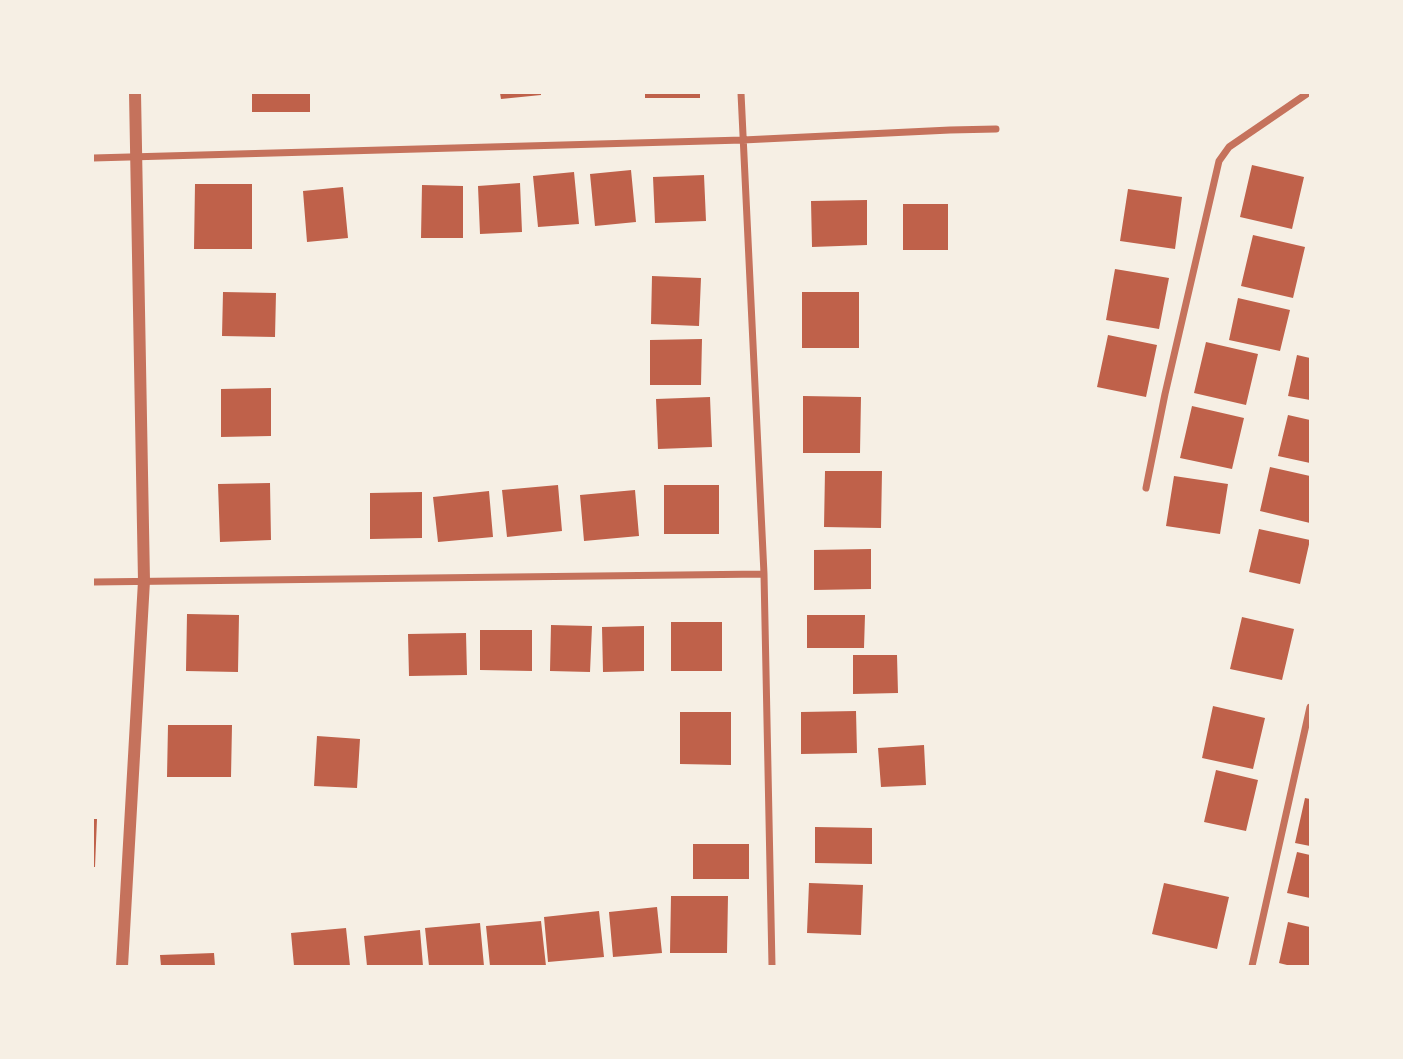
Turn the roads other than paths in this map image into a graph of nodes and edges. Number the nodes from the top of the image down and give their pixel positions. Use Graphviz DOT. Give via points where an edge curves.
graph roads {
  1 [pos="135,93"];
  2 [pos="741,93"];
  3 [pos="1308,93"];
  4 [pos="996,129"];
  5 [pos="743,140"];
  6 [pos="137,157"];
  7 [pos="93,158"];
  8 [pos="1146,488"];
  9 [pos="764,575"];
  10 [pos="144,581"];
  11 [pos="93,582"];
  12 [pos="1310,707"];
  13 [pos="122,966"];
  14 [pos="772,966"];
  15 [pos="1252,966"];
  1 -- 6 [label="street"];
  2 -- 5 [label="street"];
  3 -- 8 [label="street" via="1229,148 1219,161"];
  4 -- 5 [label="street"];
  5 -- 6 [label="street"];
  5 -- 9 [label="street"];
  6 -- 7 [label="street"];
  6 -- 10 [label="street"];
  9 -- 10 [label="street"];
  9 -- 14 [label="street"];
  10 -- 11 [label="street"];
  10 -- 13 [label="street"];
  12 -- 15 [label="street"];
}
